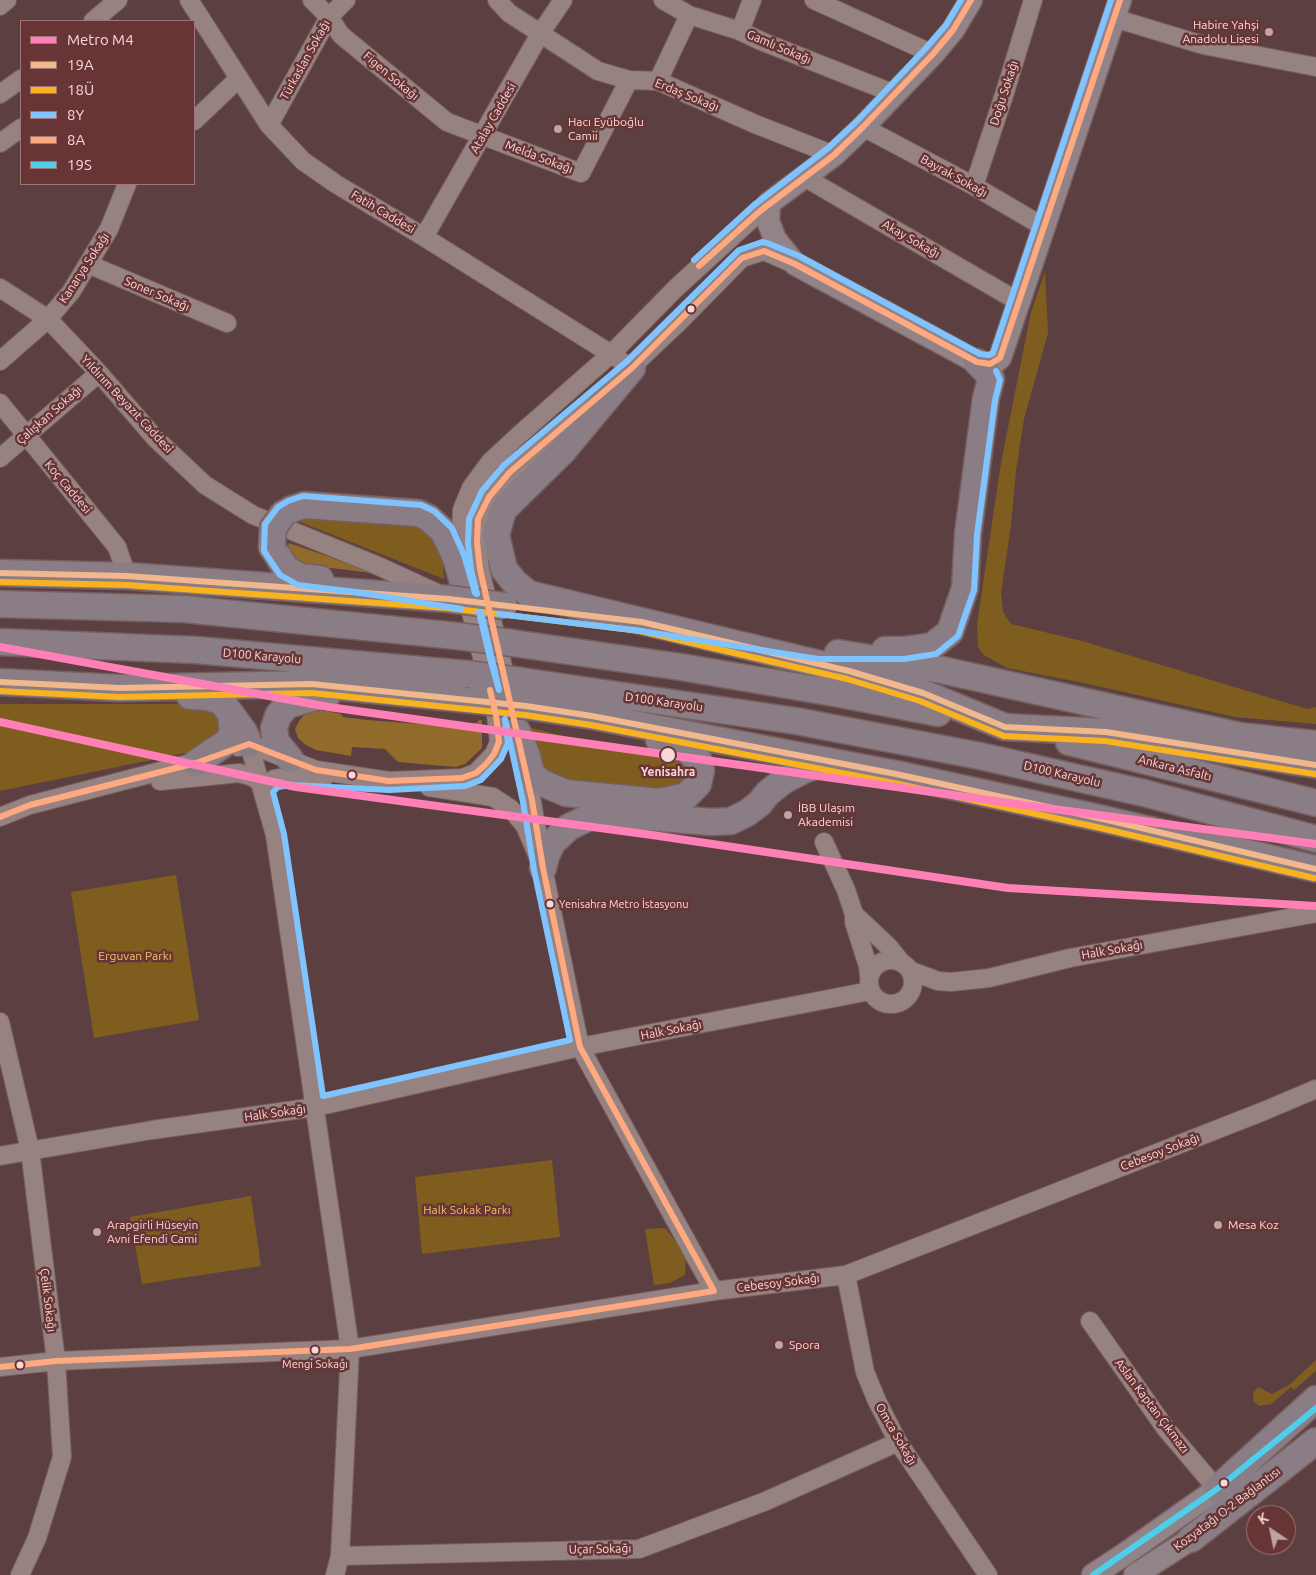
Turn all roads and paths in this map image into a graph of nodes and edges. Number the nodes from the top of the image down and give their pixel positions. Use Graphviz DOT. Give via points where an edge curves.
graph roads {
  1 [pos="7,0"];
  2 [pos="118,0"];
  3 [pos="312,0"];
  4 [pos="346,0"];
  5 [pos="497,0"];
  6 [pos="563,0"];
  7 [pos="664,0"];
  8 [pos="752,0"];
  9 [pos="814,0"];
  10 [pos="971,0"];
  11 [pos="1032,0"];
  12 [pos="196,3"];
  13 [pos="0,6"];
  14 [pos="1117,9"];
  15 [pos="689,15"];
  16 [pos="329,16"];
  17 [pos="94,20"];
  18 [pos="740,31"];
  19 [pos="540,34"];
  20 [pos="934,54"];
  21 [pos="1316,67"];
  22 [pos="238,79"];
  23 [pos="20,80"];
  24 [pos="629,80"];
  25 [pos="658,81"];
  26 [pos="0,94"];
  27 [pos="895,94"];
  28 [pos="195,120"];
  29 [pos="269,125"];
  30 [pos="863,127"];
  31 [pos="20,129"];
  32 [pos="483,136"];
  33 [pos="0,143"];
  34 [pos="834,155"];
  35 [pos="804,177"];
  36 [pos="126,185"];
  37 [pos="974,186"];
  38 [pos="769,204"];
  39 [pos="1044,226"];
  40 [pos="424,237"];
  41 [pos="88,264"];
  42 [pos="795,264"];
  43 [pos="0,288"];
  44 [pos="1018,302"];
  45 [pos="48,319"];
  46 [pos="227,323"];
  47 [pos="0,361"];
  48 [pos="621,361"];
  49 [pos="977,362"];
  50 [pos="99,373"];
  51 [pos="0,403"];
  52 [pos="26,436"];
  53 [pos="0,458"];
  54 [pos="0,573"];
  55 [pos="127,576"];
  56 [pos="0,586"];
  57 [pos="0,604"];
  58 [pos="456,611"];
  59 [pos="642,622"];
  60 [pos="508,625"];
  61 [pos="0,642"];
  62 [pos="819,650"];
  63 [pos="0,682"];
  64 [pos="120,688"];
  65 [pos="524,693"];
  66 [pos="923,693"];
  67 [pos="473,700"];
  68 [pos="730,711"];
  69 [pos="232,714"];
  70 [pos="592,716"];
  71 [pos="1005,727"];
  72 [pos="518,731"];
  73 [pos="1168,743"];
  74 [pos="249,744"];
  75 [pos="1316,744"];
  76 [pos="290,760"];
  77 [pos="828,761"];
  78 [pos="196,763"];
  79 [pos="1316,764"];
  80 [pos="1316,776"];
  81 [pos="389,781"];
  82 [pos="261,785"];
  83 [pos="95,788"];
  84 [pos="1316,803"];
  85 [pos="1058,809"];
  86 [pos="0,817"];
  87 [pos="1316,838"];
  88 [pos="824,842"];
  89 [pos="543,868"];
  90 [pos="1316,869"];
  91 [pos="1316,913"];
  92 [pos="854,914"];
  93 [pos="906,966"];
  94 [pos="870,983"];
  95 [pos="0,1022"];
  96 [pos="580,1047"];
  97 [pos="1316,1088"];
  98 [pos="316,1107"];
  99 [pos="30,1150"];
  100 [pos="0,1156"];
  101 [pos="846,1275"];
  102 [pos="714,1291"];
  103 [pos="1090,1321"];
  104 [pos="350,1349"];
  105 [pos="56,1361"];
  106 [pos="0,1367"];
  107 [pos="1316,1399"];
  108 [pos="1316,1408"];
  109 [pos="1316,1440"];
  110 [pos="898,1442"];
  111 [pos="1316,1460"];
  112 [pos="1217,1489"];
  113 [pos="1191,1539"];
  114 [pos="340,1556"];
  115 [pos="20,1575"];
  116 [pos="334,1575"];
  117 [pos="988,1575"];
  118 [pos="1092,1575"];
  119 [pos="1136,1575"];
  1 -- 13 [label="street"];
  2 -- 17 [label="street"];
  3 -- 16 [label="street, Figen Sokağı"];
  4 -- 16 [label="street, Türkaslan Sokağı"];
  5 -- 19 [label="street, Erdaş Sokağı"];
  6 -- 19 [label="street, Atalay Caddesi"];
  7 -- 15 [label="street, Gamlı Sokağı"];
  8 -- 18 [label="street"];
  9 -- 20 [label="street"];
  10 -- 20 [label="main road"];
  11 -- 37 [label="street, Doğu Sokağı"];
  12 -- 22 [label="street, Fatih Caddesi"];
  14 -- 21 [label="street" via="1203,45"];
  14 -- 39 [label="main road"];
  15 -- 18 [label="street, Gamlı Sokağı"];
  15 -- 25 [label="street"];
  16 -- 29 [label="street, Türkaslan Sokağı"];
  16 -- 32 [label="street, Figen Sokağı" via="341,35 447,122"];
  18 -- 27 [label="street, Gamlı Sokağı"];
  19 -- 24 [label="street, Erdaş Sokağı" via="598,71"];
  19 -- 32 [label="street, Atalay Caddesi"];
  20 -- 27 [label="main road"];
  22 -- 28 [label="street"];
  22 -- 29 [label="street, Fatih Caddesi"];
  23 -- 26 [label="street"];
  24 -- 25 [label="street, Erdaş Sokağı"];
  24 -- 32 [label="street, Melda Sokağı" via="582,174"];
  25 -- 34 [label="street, Erdaş Sokağı"];
  27 -- 30 [label="main road"];
  29 -- 40 [label="street, Fatih Caddesi" via="303,161"];
  30 -- 34 [label="main road"];
  30 -- 37 [label="street, Bayrak Sokağı"];
  31 -- 33 [label="street"];
  32 -- 40 [label="street, Atalay Caddesi"];
  34 -- 35 [label="main road"];
  35 -- 38 [label="main road"];
  35 -- 44 [label="street, Akay Sokağı"];
  36 -- 41 [label="street, Kanarya Sokağı" via="109,229"];
  37 -- 39 [label="street, Bayrak Sokağı"];
  38 -- 42 [label="main road" via="768,221 775,238"];
  38 -- 48 [label="street" via="676,288"];
  39 -- 44 [label="main road"];
  40 -- 48 [label="street, Fatih Caddesi"];
  41 -- 45 [label="street, Kanarya Sokağı" via="71,292"];
  41 -- 46 [label="street, Soner Sokağı"];
  42 -- 48 [label="street" via="764,251 742,258"];
  42 -- 49 [label="main road"];
  43 -- 45 [label="street, Yıldırım Beyazıt Caddesi"];
  44 -- 49 [label="main road" via="1000,358 990,364"];
  45 -- 47 [label="street, Kanarya Sokağı"];
  45 -- 50 [label="street, Yıldırım Beyazıt Caddesi"];
  48 -- 58 [label="street" via="519,434 490,462 471,488 462,510"];
  48 -- 59 [label="highway" via="563,451 502,510 496,536 504,569 529,594"];
  48 -- 72 [label="street" via="510,472 489,497 478,519 480,569"];
  49 -- 62 [label="highway" via="991,379 991,385 986,398 973,498 965,588 950,632 932,646 904,650"];
  50 -- 52 [label="street, Çalışkan Sokağı"];
  50 -- 58 [label="street, Yıldırım Beyazıt Caddesi" via="155,438 205,485 253,515 376,565"];
  51 -- 52 [label="street, Koç Caddesi"];
  52 -- 53 [label="street, Çalışkan Sokağı"];
  52 -- 55 [label="street, Koç Caddesi" via="117,547"];
  54 -- 55 [label="highway"];
  55 -- 58 [label="highway"];
  56 -- 58 [label="highway" via="352,610"];
  57 -- 58 [label="highway"];
  58 -- 58 [label="highway, bridge" via="356,583 301,578 286,569 272,547 273,528 283,514 304,506 418,513 444,532 456,558"];
  58 -- 60 [label="highway, bridge"];
  58 -- 60 [label="highway, bridge"];
  58 -- 81 [label="street" via="496,715 497,748 476,773 462,778"];
  59 -- 60 [label="highway"];
  59 -- 62 [label="highway"];
  59 -- 66 [label="highway" via="849,671"];
  60 -- 66 [label="highway" via="652,646"];
  60 -- 71 [label="highway" via="681,667 831,692"];
  61 -- 65 [label="highway, D100 Karayolu, bridge" via="196,650 467,674"];
  62 -- 75 [label="highway" via="942,670 1240,736"];
  63 -- 64 [label="highway"];
  64 -- 67 [label="highway" via="312,684"];
  64 -- 69 [label="highway" via="207,697 222,702"];
  65 -- 67 [label="highway, bridge"];
  65 -- 68 [label="highway, D100 Karayolu"];
  65 -- 70 [label="highway"];
  66 -- 71 [label="highway"];
  67 -- 76 [label="highway" via="332,693 287,705 274,728 276,742"];
  68 -- 85 [label="highway"];
  68 -- 87 [label="highway, D100 Karayolu" via="980,756 1144,793"];
  69 -- 74 [label="highway"];
  69 -- 78 [label="highway" via="233,734 228,742"];
  70 -- 72 [label="highway" via="686,749 699,761 698,784 686,796 660,802 566,793 540,782 531,773"];
  70 -- 77 [label="highway"];
  71 -- 73 [label="highway" via="1106,732"];
  71 -- 84 [label="highway, Ankara Asfaltı"];
  72 -- 89 [label="street"];
  73 -- 79 [label="highway"];
  73 -- 80 [label="highway" via="1219,760"];
  74 -- 76 [label="street"];
  74 -- 78 [label="street"];
  74 -- 82 [label="street"];
  76 -- 81 [label="street" via="316,770"];
  77 -- 85 [label="highway"];
  77 -- 89 [label="highway" via="784,781 747,813 731,821 598,813 569,828 552,843"];
  78 -- 83 [label="street"];
  81 -- 82 [label="street" via="290,776"];
  81 -- 89 [label="street" via="493,797 511,809 525,826"];
  82 -- 83 [label="street" via="250,776 239,773"];
  82 -- 98 [label="street" via="275,835"];
  83 -- 86 [label="street" via="30,805"];
  85 -- 90 [label="highway"];
  88 -- 92 [label="street, Halk Sokağı"];
  89 -- 96 [label="street"];
  91 -- 93 [label="street, Halk Sokağı" via="1070,958 988,978 938,981"];
  92 -- 93 [label="street, Halk Sokağı"];
  92 -- 94 [label="street, Halk Sokağı"];
  93 -- 94 [label="street" via="896,960 881,961 872,969"];
  93 -- 94 [label="street" via="913,983 904,1000 882,1002 875,998"];
  94 -- 96 [label="street, Halk Sokağı"];
  95 -- 99 [label="street, Çelik Sokağı"];
  96 -- 98 [label="street, Halk Sokağı"];
  96 -- 102 [label="street"];
  97 -- 101 [label="street, Cebesoy Sokağı"];
  98 -- 99 [label="street, Halk Sokağı"];
  98 -- 104 [label="street"];
  99 -- 100 [label="street, Halk Sokağı"];
  99 -- 105 [label="street, Çelik Sokağı"];
  101 -- 102 [label="street, Cebesoy Sokağı"];
  101 -- 110 [label="street, Omca Sokağı" via="865,1372"];
  102 -- 104 [label="street, Cebesoy Sokağı"];
  103 -- 112 [label="street, Aslan Kaptan Çıkmazı" via="1166,1429"];
  104 -- 105 [label="street, Cebesoy Sokağı"];
  104 -- 114 [label="street"];
  105 -- 106 [label="street, Cebesoy Sokağı"];
  105 -- 115 [label="street, Çelik Sokağı" via="62,1457 38,1538"];
  107 -- 112 [label="highway"];
  108 -- 112 [label="highway, Kozyatağı O-2 Bağlantısı"];
  109 -- 113 [label="highway, Kozyatağı O-2 Bağlantısı"];
  110 -- 114 [label="street, Uçar Sokağı" via="766,1501 639,1549"];
  110 -- 117 [label="street, Omca Sokağı"];
  111 -- 113 [label="highway"];
  112 -- 118 [label="main road, Kozyatağı O-2 Bağlantısı"];
  113 -- 119 [label="main road, Kozyatağı O-2 Bağlantısı"];
  114 -- 116 [label="street"];
}
